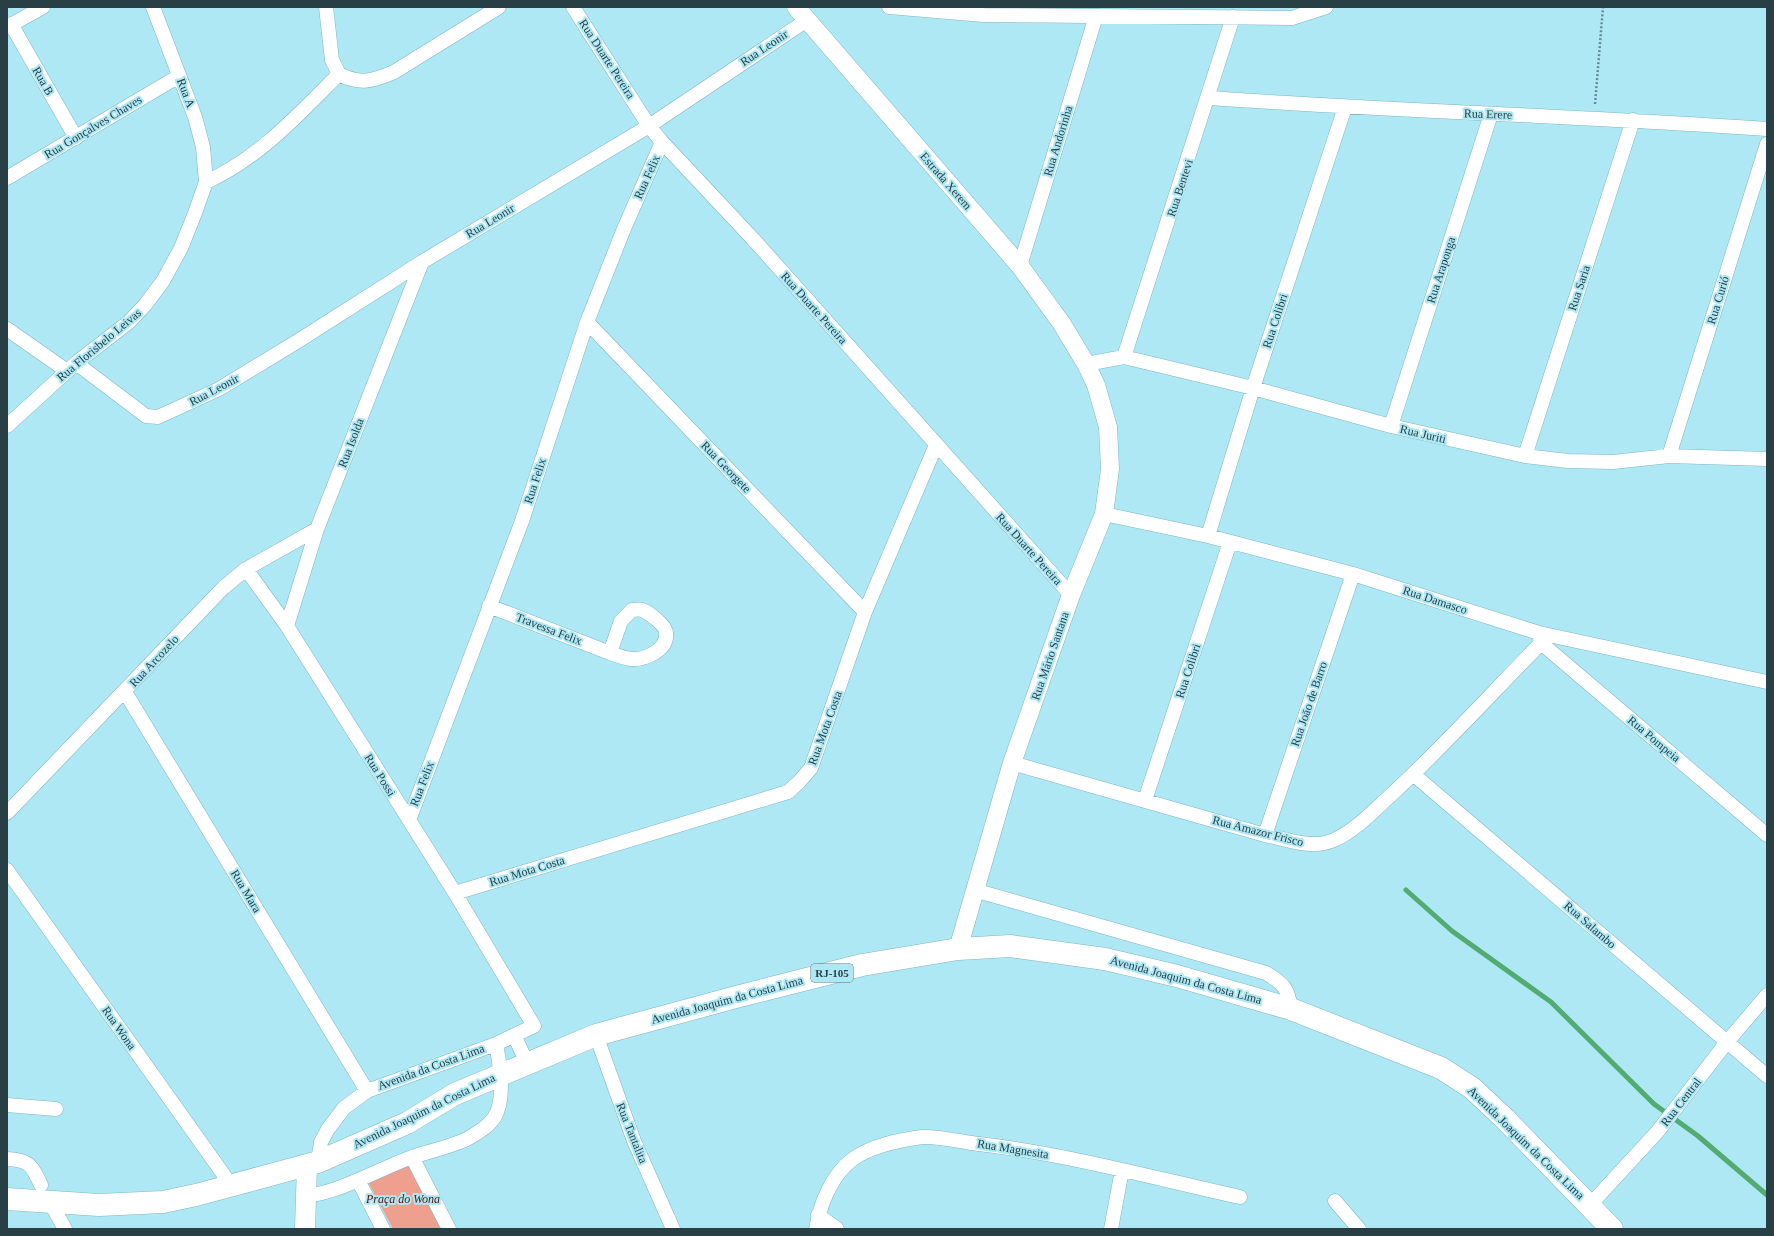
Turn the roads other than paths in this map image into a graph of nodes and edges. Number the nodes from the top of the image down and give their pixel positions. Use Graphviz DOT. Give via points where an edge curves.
graph roads {
  1 [pos="43,7"];
  2 [pos="153,7"];
  3 [pos="326,7"];
  4 [pos="499,7"];
  5 [pos="573,7"];
  6 [pos="889,7"];
  7 [pos="1326,7"];
  8 [pos="801,13"];
  9 [pos="1096,16"];
  10 [pos="1233,17"];
  11 [pos="9,25"];
  12 [pos="339,74"];
  13 [pos="179,76"];
  14 [pos="1209,98"];
  15 [pos="1345,107"];
  16 [pos="1491,114"];
  17 [pos="1633,120"];
  18 [pos="649,126"];
  19 [pos="1767,129"];
  20 [pos="76,138"];
  21 [pos="662,142"];
  22 [pos="1767,144"];
  23 [pos="7,178"];
  24 [pos="206,182"];
  25 [pos="422,262"];
  26 [pos="1020,266"];
  27 [pos="587,322"];
  28 [pos="7,329"];
  29 [pos="1124,358"];
  30 [pos="1086,364"];
  31 [pos="72,367"];
  32 [pos="1253,388"];
  33 [pos="7,426"];
  34 [pos="1391,426"];
  35 [pos="936,445"];
  36 [pos="1525,456"];
  37 [pos="1669,456"];
  38 [pos="1767,459"];
  39 [pos="1104,514"];
  40 [pos="317,529"];
  41 [pos="1208,536"];
  42 [pos="1230,542"];
  43 [pos="246,569"];
  44 [pos="1353,574"];
  45 [pos="1071,595"];
  46 [pos="489,606"];
  47 [pos="864,612"];
  48 [pos="287,626"];
  49 [pos="1540,638"];
  50 [pos="610,653"];
  51 [pos="1767,682"];
  52 [pos="125,692"];
  53 [pos="1012,763"];
  54 [pos="1413,774"];
  55 [pos="1145,800"];
  56 [pos="7,813"];
  57 [pos="409,820"];
  58 [pos="1265,835"];
  59 [pos="1767,835"];
  60 [pos="7,870"];
  61 [pos="974,890"];
  62 [pos="455,893"];
  63 [pos="958,949"];
  64 [pos="1767,995"];
  65 [pos="1291,1009"];
  66 [pos="514,1035"];
  67 [pos="596,1035"];
  68 [pos="1727,1042"];
  69 [pos="496,1044"];
  70 [pos="527,1063"];
  71 [pos="501,1073"];
  72 [pos="1767,1076"];
  73 [pos="367,1091"];
  74 [pos="7,1105"];
  75 [pos="56,1109"];
  76 [pos="412,1157"];
  77 [pos="7,1158"];
  78 [pos="312,1163"];
  79 [pos="1122,1170"];
  80 [pos="358,1180"];
  81 [pos="231,1185"];
  82 [pos="46,1194"];
  83 [pos="306,1196"];
  84 [pos="1240,1197"];
  85 [pos="7,1199"];
  86 [pos="1335,1201"];
  87 [pos="1590,1205"];
  88 [pos="817,1222"];
  89 [pos="65,1229"];
  90 [pos="306,1229"];
  91 [pos="383,1229"];
  92 [pos="449,1229"];
  93 [pos="673,1229"];
  94 [pos="837,1229"];
  95 [pos="1111,1229"];
  96 [pos="1359,1229"];
  97 [pos="1612,1229"];
  1 -- 11 [label="street"];
  2 -- 13 [label="street, Rua A"];
  3 -- 12 [label="street" via="332,60"];
  4 -- 12 [label="street" via="394,72 372,81 350,80"];
  5 -- 18 [label="street, Rua Duarte Pereira"];
  6 -- 9 [label="street" via="984,15"];
  7 -- 10 [label="street" via="1292,18"];
  8 -- 18 [label="street, Rua Leonir"];
  8 -- 26 [label="street, Estrada Xerem"];
  9 -- 10 [label="street"];
  9 -- 26 [label="street, Rua Andorinha"];
  10 -- 14 [label="street, Rua Bentevi"];
  11 -- 20 [label="street, Rua B"];
  12 -- 24 [label="street" via="285,128 251,156 228,172"];
  13 -- 20 [label="street, Rua Gonçalves Chaves"];
  13 -- 24 [label="street, Rua A" via="203,146"];
  14 -- 15 [label="street, Rua Erere"];
  14 -- 29 [label="street, Rua Bentevi"];
  15 -- 16 [label="street, Rua Erere"];
  15 -- 32 [label="street, Rua Colibri"];
  16 -- 17 [label="street, Rua Erere"];
  16 -- 34 [label="street, Rua Araponga"];
  17 -- 19 [label="street, Rua Erere"];
  17 -- 36 [label="street, Rua Saria"];
  18 -- 21 [label="street, Rua Duarte Pereira"];
  18 -- 25 [label="street, Rua Leonir"];
  20 -- 23 [label="street, Rua Gonçalves Chaves"];
  21 -- 27 [label="street, Rua Felix" via="623,230"];
  21 -- 35 [label="street, Rua Duarte Pereira" via="753,239"];
  22 -- 37 [label="street, Rua Curió"];
  24 -- 31 [label="street, Rua Florisbelo Leivas" via="181,248 163,281 145,306 129,322"];
  25 -- 31 [label="street, Rua Leonir" via="219,389 158,418 146,416"];
  25 -- 40 [label="street, Rua Isolda"];
  26 -- 30 [label="street, Estrada Xerem" via="1062,324"];
  27 -- 46 [label="street, Rua Felix" via="522,521"];
  27 -- 47 [label="street, Rua Georgete"];
  28 -- 31 [label="street, Rua Leonir"];
  29 -- 30 [label="street, Rua Juriti"];
  29 -- 32 [label="street, Rua Juriti"];
  30 -- 39 [label="street, Rua Mário Santana" via="1096,385 1108,427 1110,469"];
  31 -- 33 [label="street, Rua Florisbelo Leivas"];
  32 -- 34 [label="street, Rua Juriti"];
  32 -- 41 [label="street, Rua Colibri"];
  34 -- 36 [label="street, Rua Juriti"];
  35 -- 45 [label="street, Rua Duarte Pereira"];
  35 -- 47 [label="street, Rua Mota Costa"];
  36 -- 37 [label="street, Rua Juriti" via="1568,461 1613,462"];
  37 -- 38 [label="street, Rua Juriti"];
  39 -- 41 [label="street, Rua Damasco"];
  39 -- 45 [label="street, Rua Mário Santana"];
  40 -- 43 [label="street, Rua Arcozelo"];
  40 -- 48 [label="street, Rua Isolda"];
  41 -- 42 [label="street, Rua Damasco"];
  42 -- 44 [label="street, Rua Damasco"];
  42 -- 55 [label="street, Rua Colibri"];
  43 -- 48 [label="street, Rua Possi"];
  43 -- 52 [label="street, Rua Arcozelo" via="223,588"];
  44 -- 49 [label="street, Rua Damasco"];
  44 -- 58 [label="street, Rua Joāo de Barro"];
  45 -- 53 [label="street, Rua Mário Santana"];
  46 -- 50 [label="street, Travessa Felix"];
  46 -- 57 [label="street, Rua Felix"];
  47 -- 62 [label="street, Rua Mota Costa" via="811,768 788,792"];
  48 -- 57 [label="street, Rua Possi"];
  49 -- 51 [label="street, Rua Damasco"];
  49 -- 54 [label="street, Rua Amazor Frisco"];
  49 -- 59 [label="street, Rua Pompeia"];
  52 -- 56 [label="street, Rua Arcozelo"];
  52 -- 73 [label="street, Rua Mara"];
  53 -- 55 [label="street, Rua Amazor Frisco"];
  53 -- 61 [label="street, Rua Mário Santana"];
  54 -- 58 [label="street, Rua Amazor Frisco" via="1355,828 1334,840 1308,844"];
  54 -- 68 [label="street, Rua Salambo"];
  55 -- 58 [label="street, Rua Amazor Frisco"];
  57 -- 62 [label="street, Rua Possi"];
  60 -- 81 [label="street, Rua Wona"];
  61 -- 63 [label="street, Rua Mário Santana"];
  61 -- 65 [label="street" via="1266,973 1282,982 1289,993"];
  62 -- 66 [label="street, Rua Possi" via="534,1026"];
  63 -- 65 [label="main road, Avenida Joaquim da Costa Lima / RJ-105" via="1010,946 1105,959 1177,976"];
  63 -- 67 [label="main road, Avenida Joaquim da Costa Lima / RJ-105" via="862,965"];
  64 -- 68 [label="street, Rua Central"];
  65 -- 87 [label="main road, Avenida Joaquim da Costa Lima / RJ-105" via="1441,1068 1466,1084 1505,1119"];
  66 -- 69 [label="street"];
  66 -- 70 [label="street"];
  67 -- 70 [label="main road, Avenida Joaquim da Costa Lima / RJ-105"];
  67 -- 93 [label="street, Rua Tantalita" via="634,1141"];
  68 -- 72 [label="street, Rua Salambo"];
  68 -- 87 [label="street, Rua Central" via="1658,1131"];
  69 -- 71 [label="street, Avenida da Costa Lima"];
  69 -- 73 [label="street, Avenida da Costa Lima"];
  70 -- 71 [label="main road, Avenida Joaquim da Costa Lima / RJ-105"];
  71 -- 76 [label="street, Avenida da Costa Lima" via="499,1106 494,1118 466,1139"];
  71 -- 78 [label="main road, Avenida Joaquim da Costa Lima / RJ-105" via="455,1094 407,1123"];
  73 -- 78 [label="street, Avenida da Costa Lima" via="344,1108 328,1129"];
  74 -- 75 [label="street"];
  76 -- 80 [label="street, Avenida da Costa Lima"];
  76 -- 92 [label="street"];
  77 -- 82 [label="street" via="28,1163 35,1170"];
  78 -- 81 [label="main road, Avenida Joaquim da Costa Lima / RJ-105"];
  78 -- 83 [label="main road"];
  79 -- 84 [label="street, Rua Magnesita"];
  79 -- 88 [label="street, Rua Magnesita" via="1016,1148 924,1137 884,1145 854,1158 839,1172 829,1189"];
  79 -- 95 [label="street"];
  80 -- 83 [label="street, Avenida da Costa Lima"];
  80 -- 91 [label="street"];
  81 -- 82 [label="main road, Avenida Joaquim da Costa Lima / RJ-105" via="163,1202 99,1205"];
  82 -- 85 [label="main road, Avenida Joaquim da Costa Lima / RJ-105"];
  82 -- 89 [label="street"];
  83 -- 90 [label="main road"];
  86 -- 96 [label="street"];
  87 -- 97 [label="main road, Avenida Joaquim da Costa Lima / RJ-105"];
  88 -- 94 [label="street"];
}
